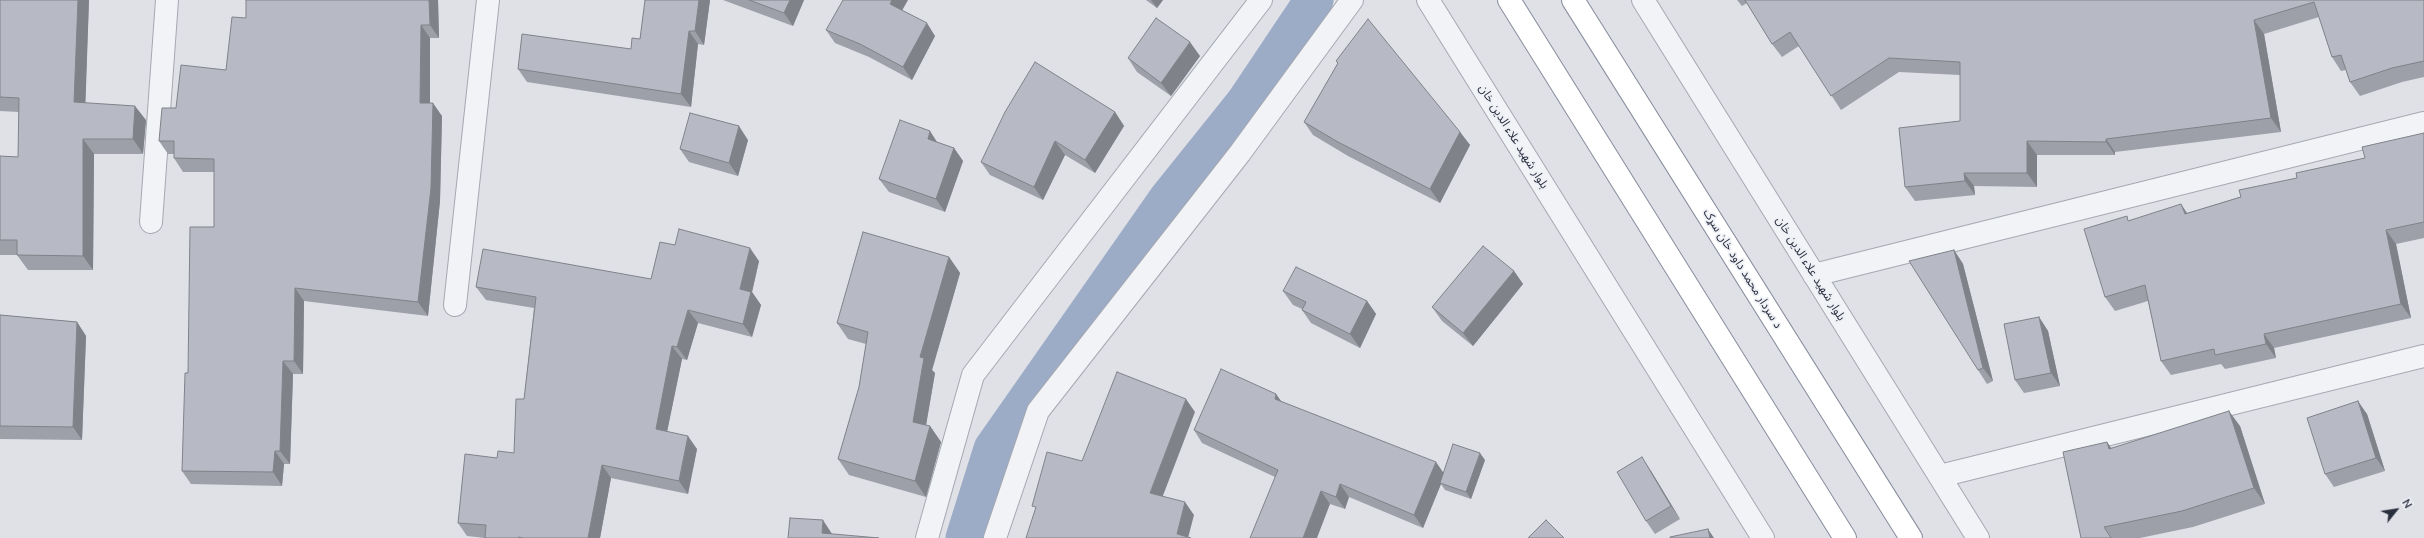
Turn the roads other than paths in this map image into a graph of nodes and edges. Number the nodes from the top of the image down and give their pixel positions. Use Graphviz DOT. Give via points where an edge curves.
graph roads {
  1 [pos="167,0"];
  2 [pos="488,0"];
  3 [pos="1261,0"];
  4 [pos="1352,0"];
  5 [pos="1428,0"];
  6 [pos="1509,0"];
  7 [pos="1573,0"];
  8 [pos="1643,0"];
  9 [pos="2424,123"];
  10 [pos="151,222"];
  11 [pos="1814,275"];
  12 [pos="455,305"];
  13 [pos="2424,356"];
  14 [pos="1940,476"];
  15 [pos="927,538"];
  16 [pos="995,538"];
  17 [pos="1763,538"];
  18 [pos="1845,538"];
  19 [pos="1912,538"];
  20 [pos="1978,538"];
  1 -- 10 [label="street"];
  2 -- 12 [label="street"];
  3 -- 15 [label="street" via="973,375"];
  4 -- 16 [label="street" via="1240,153 1038,411"];
  5 -- 17 [label="street, بلوار شهید علاء الدین خان"];
  6 -- 18 [label="highway"];
  7 -- 19 [label="highway, د سردار محمد داود خان سړک"];
  8 -- 11 [label="street, بلوار شهید علاء الدین خان"];
  9 -- 11 [label="street"];
  11 -- 14 [label="street, بلوار شهید علاء الدین خان"];
  13 -- 14 [label="street"];
  14 -- 20 [label="street, بلوار شهید علاء الدین خان"];
}
